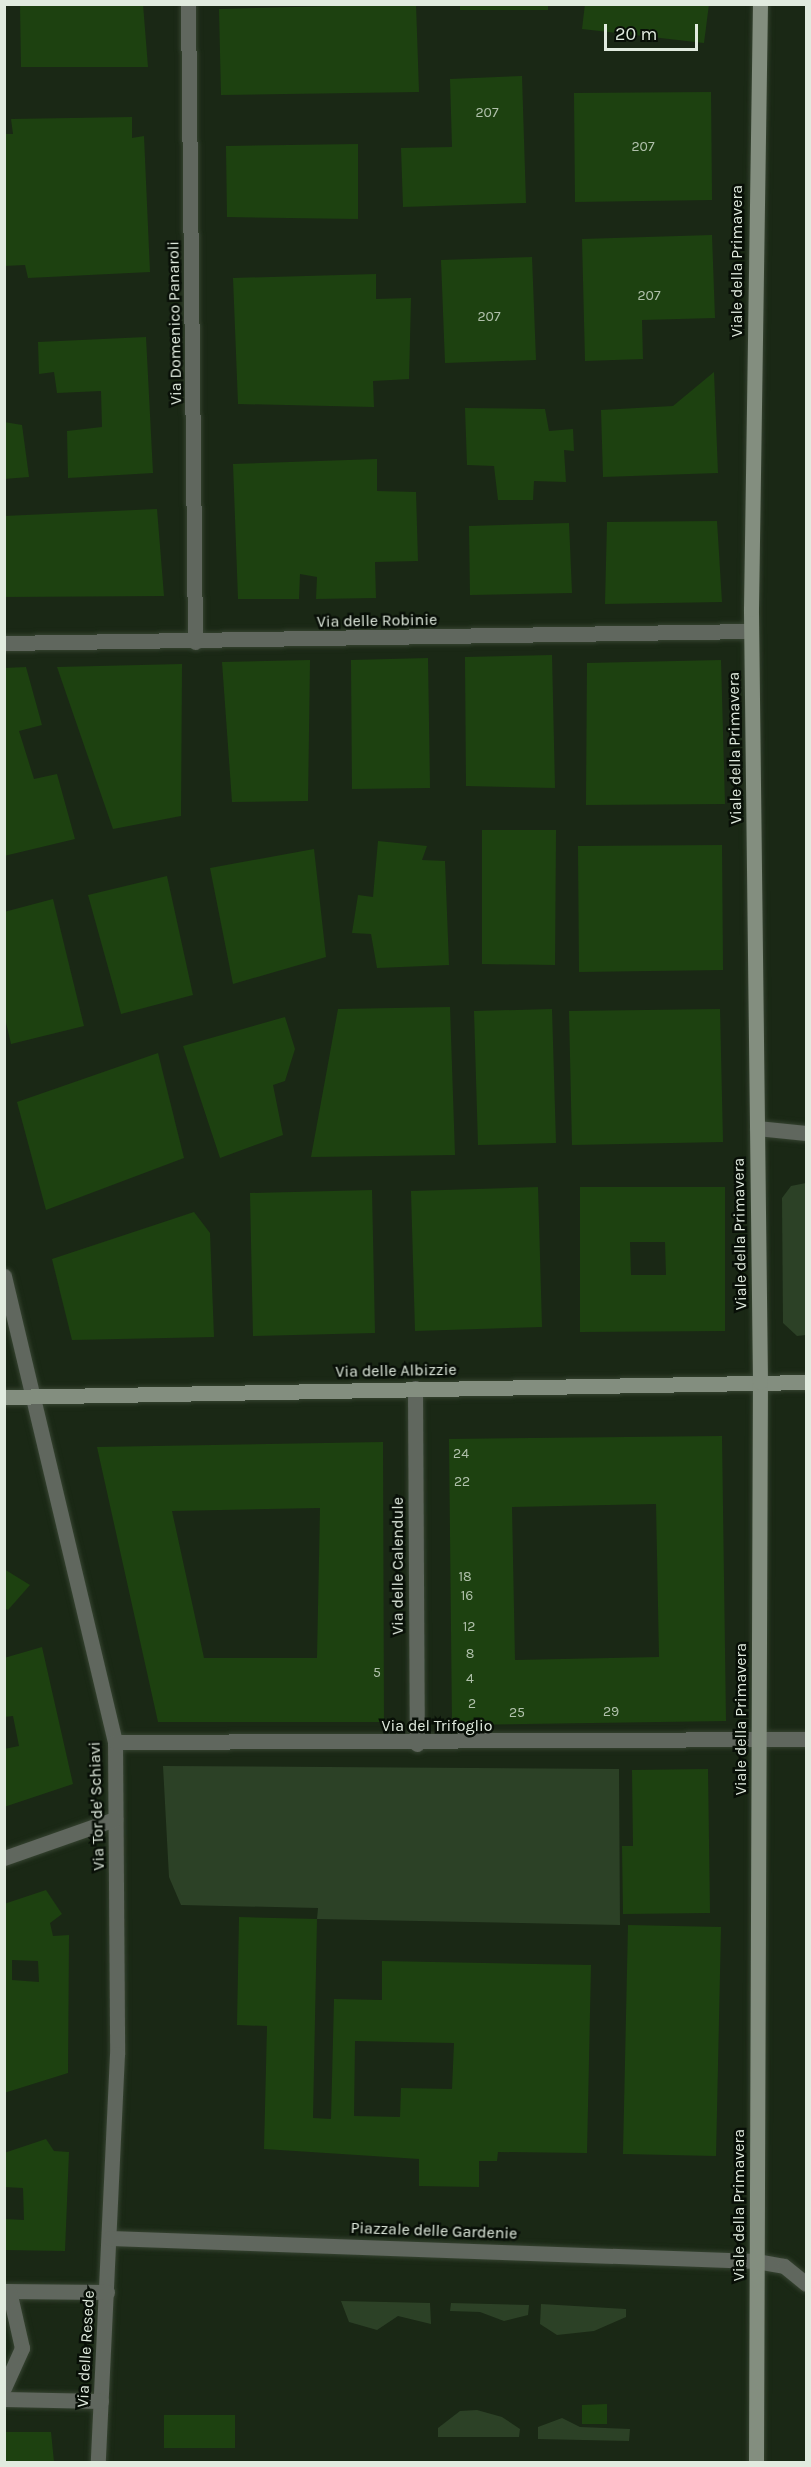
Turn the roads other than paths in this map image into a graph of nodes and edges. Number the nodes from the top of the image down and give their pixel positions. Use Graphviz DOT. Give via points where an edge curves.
graph roads {
  1 [pos="188,4"];
  2 [pos="760,4"];
  3 [pos="751,631"];
  4 [pos="195,642"];
  5 [pos="4,643"];
  6 [pos="757,1128"];
  7 [pos="807,1133"];
  8 [pos="4,1276"];
  9 [pos="760,1382"];
  10 [pos="807,1382"];
  11 [pos="415,1388"];
  12 [pos="4,1396"];
  13 [pos="32,1397"];
  14 [pos="807,1739"];
  15 [pos="759,1741"];
  16 [pos="115,1742"];
  17 [pos="417,1744"];
  18 [pos="115,1819"];
  19 [pos="4,1858"];
  20 [pos="110,2238"];
  21 [pos="756,2261"];
  22 [pos="807,2284"];
  23 [pos="7,2291"];
  24 [pos="107,2292"];
  25 [pos="4,2388"];
  26 [pos="4,2398"];
  27 [pos="101,2401"];
  28 [pos="98,2463"];
  29 [pos="756,2463"];
  1 -- 4 [label="street, Via Domenico Panaroli"];
  2 -- 3 [label="main road, Viale della Primavera"];
  3 -- 4 [label="street, Via delle Robinie"];
  3 -- 6 [label="main road, Viale della Primavera"];
  4 -- 5 [label="street, Via delle Robinie"];
  6 -- 7 [label="street"];
  6 -- 9 [label="main road, Viale della Primavera"];
  8 -- 13 [label="street, Via Tor de' Schiavi"];
  9 -- 10 [label="main road, Via delle Albizzie"];
  9 -- 11 [label="main road, Via delle Albizzie"];
  9 -- 15 [label="main road, Viale della Primavera"];
  11 -- 13 [label="main road, Via delle Albizzie"];
  11 -- 17 [label="street, Via delle Calendule"];
  12 -- 13 [label="main road, Via delle Albizzie"];
  13 -- 16 [label="street, Via Tor de' Schiavi"];
  14 -- 15 [label="street, Via del Trifoglio"];
  15 -- 17 [label="street, Via del Trifoglio"];
  15 -- 21 [label="main road, Viale della Primavera"];
  16 -- 17 [label="street, Via del Trifoglio"];
  16 -- 18 [label="street, Via Tor de' Schiavi"];
  18 -- 19 [label="street"];
  18 -- 20 [label="street, Via Tor de' Schiavi" via="118,2043"];
  20 -- 21 [label="street, Piazzale delle Gardenie"];
  20 -- 24 [label="street, Via delle Resede"];
  21 -- 22 [label="street, Piazzale delle Gardenie" via="784,2266"];
  21 -- 29 [label="main road, Viale della Primavera"];
  23 -- 24 [label="street"];
  23 -- 25 [label="street" via="22,2348"];
  24 -- 27 [label="street, Via delle Resede"];
  26 -- 27 [label="street"];
  27 -- 28 [label="street, Via delle Resede"];
}
